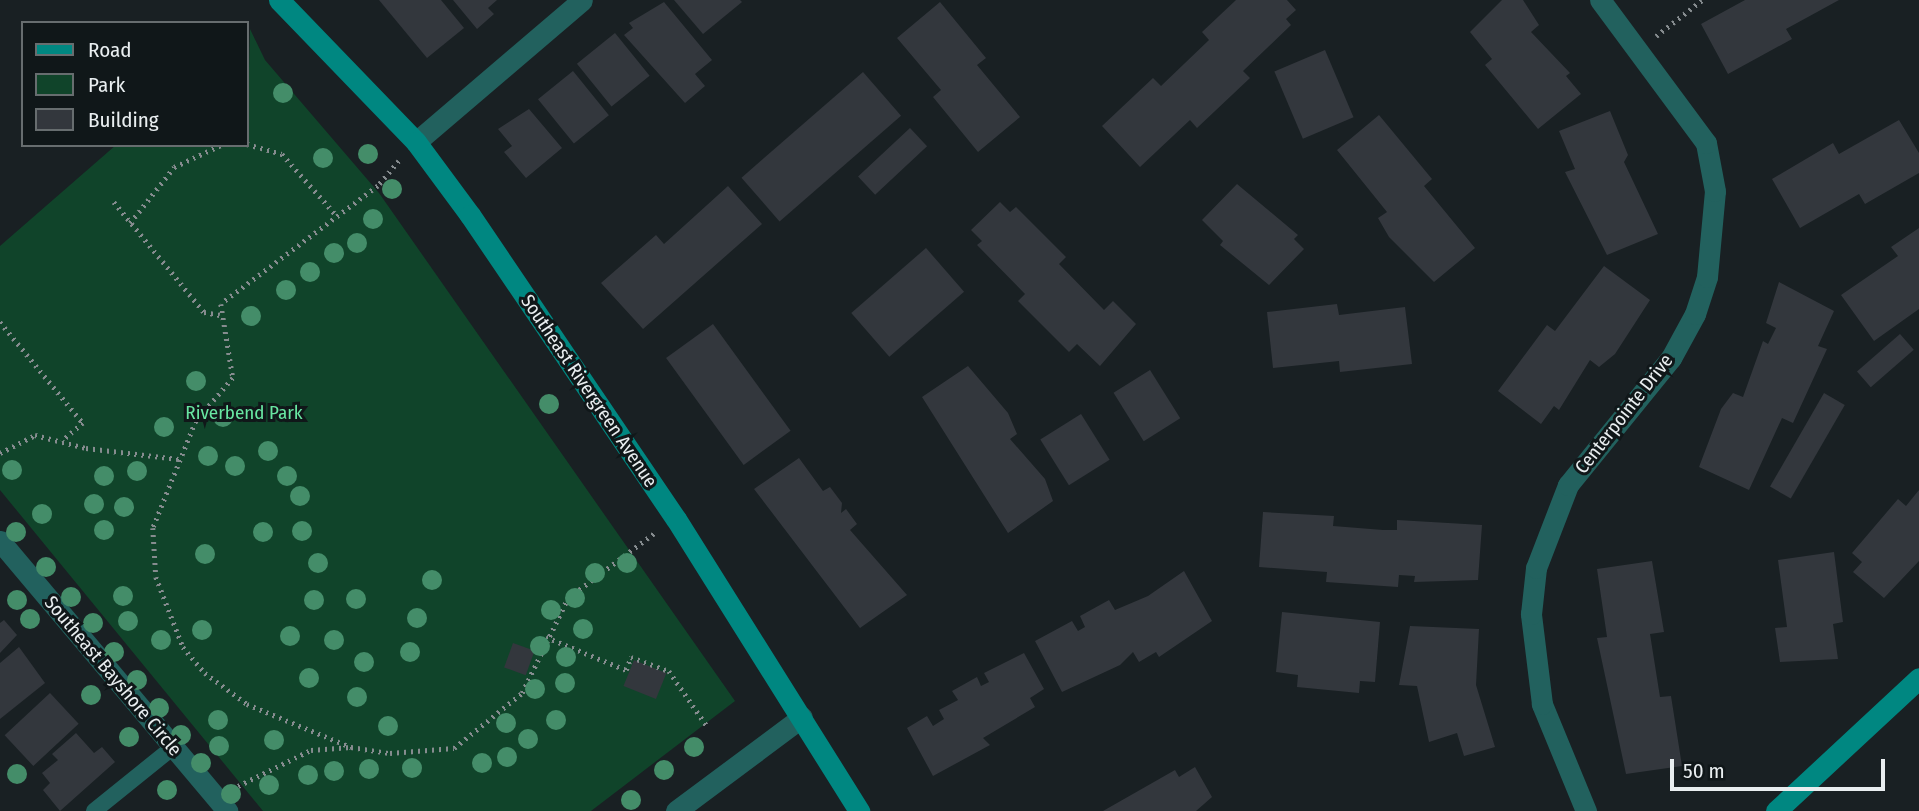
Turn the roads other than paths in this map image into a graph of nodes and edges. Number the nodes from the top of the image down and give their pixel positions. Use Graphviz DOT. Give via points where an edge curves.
graph roads {
  1 [pos="279,0"];
  2 [pos="582,0"];
  3 [pos="1600,0"];
  4 [pos="416,142"];
  5 [pos="0,541"];
  6 [pos="1919,678"];
  7 [pos="802,717"];
  8 [pos="172,748"];
  9 [pos="94,811"];
  10 [pos="227,811"];
  11 [pos="676,811"];
  12 [pos="859,811"];
  13 [pos="1586,811"];
  14 [pos="1776,811"];
  1 -- 4 [label="street, Southeast Rivergreen Avenue"];
  2 -- 4 [label="street"];
  3 -- 13 [label="street, Centerpointe Drive" via="1642,48 1706,143 1713,229 1695,314 1671,359 1568,485 1536,568 1531,614 1542,704"];
  4 -- 7 [label="street, Southeast Rivergreen Avenue" via="676,519"];
  5 -- 8 [label="street, Southeast Bayshore Circle"];
  6 -- 14 [label="street"];
  7 -- 11 [label="street"];
  7 -- 12 [label="street, Southeast Rivergreen Avenue"];
  8 -- 9 [label="lane"];
  8 -- 10 [label="street, Southeast Bayshore Circle"];
}
